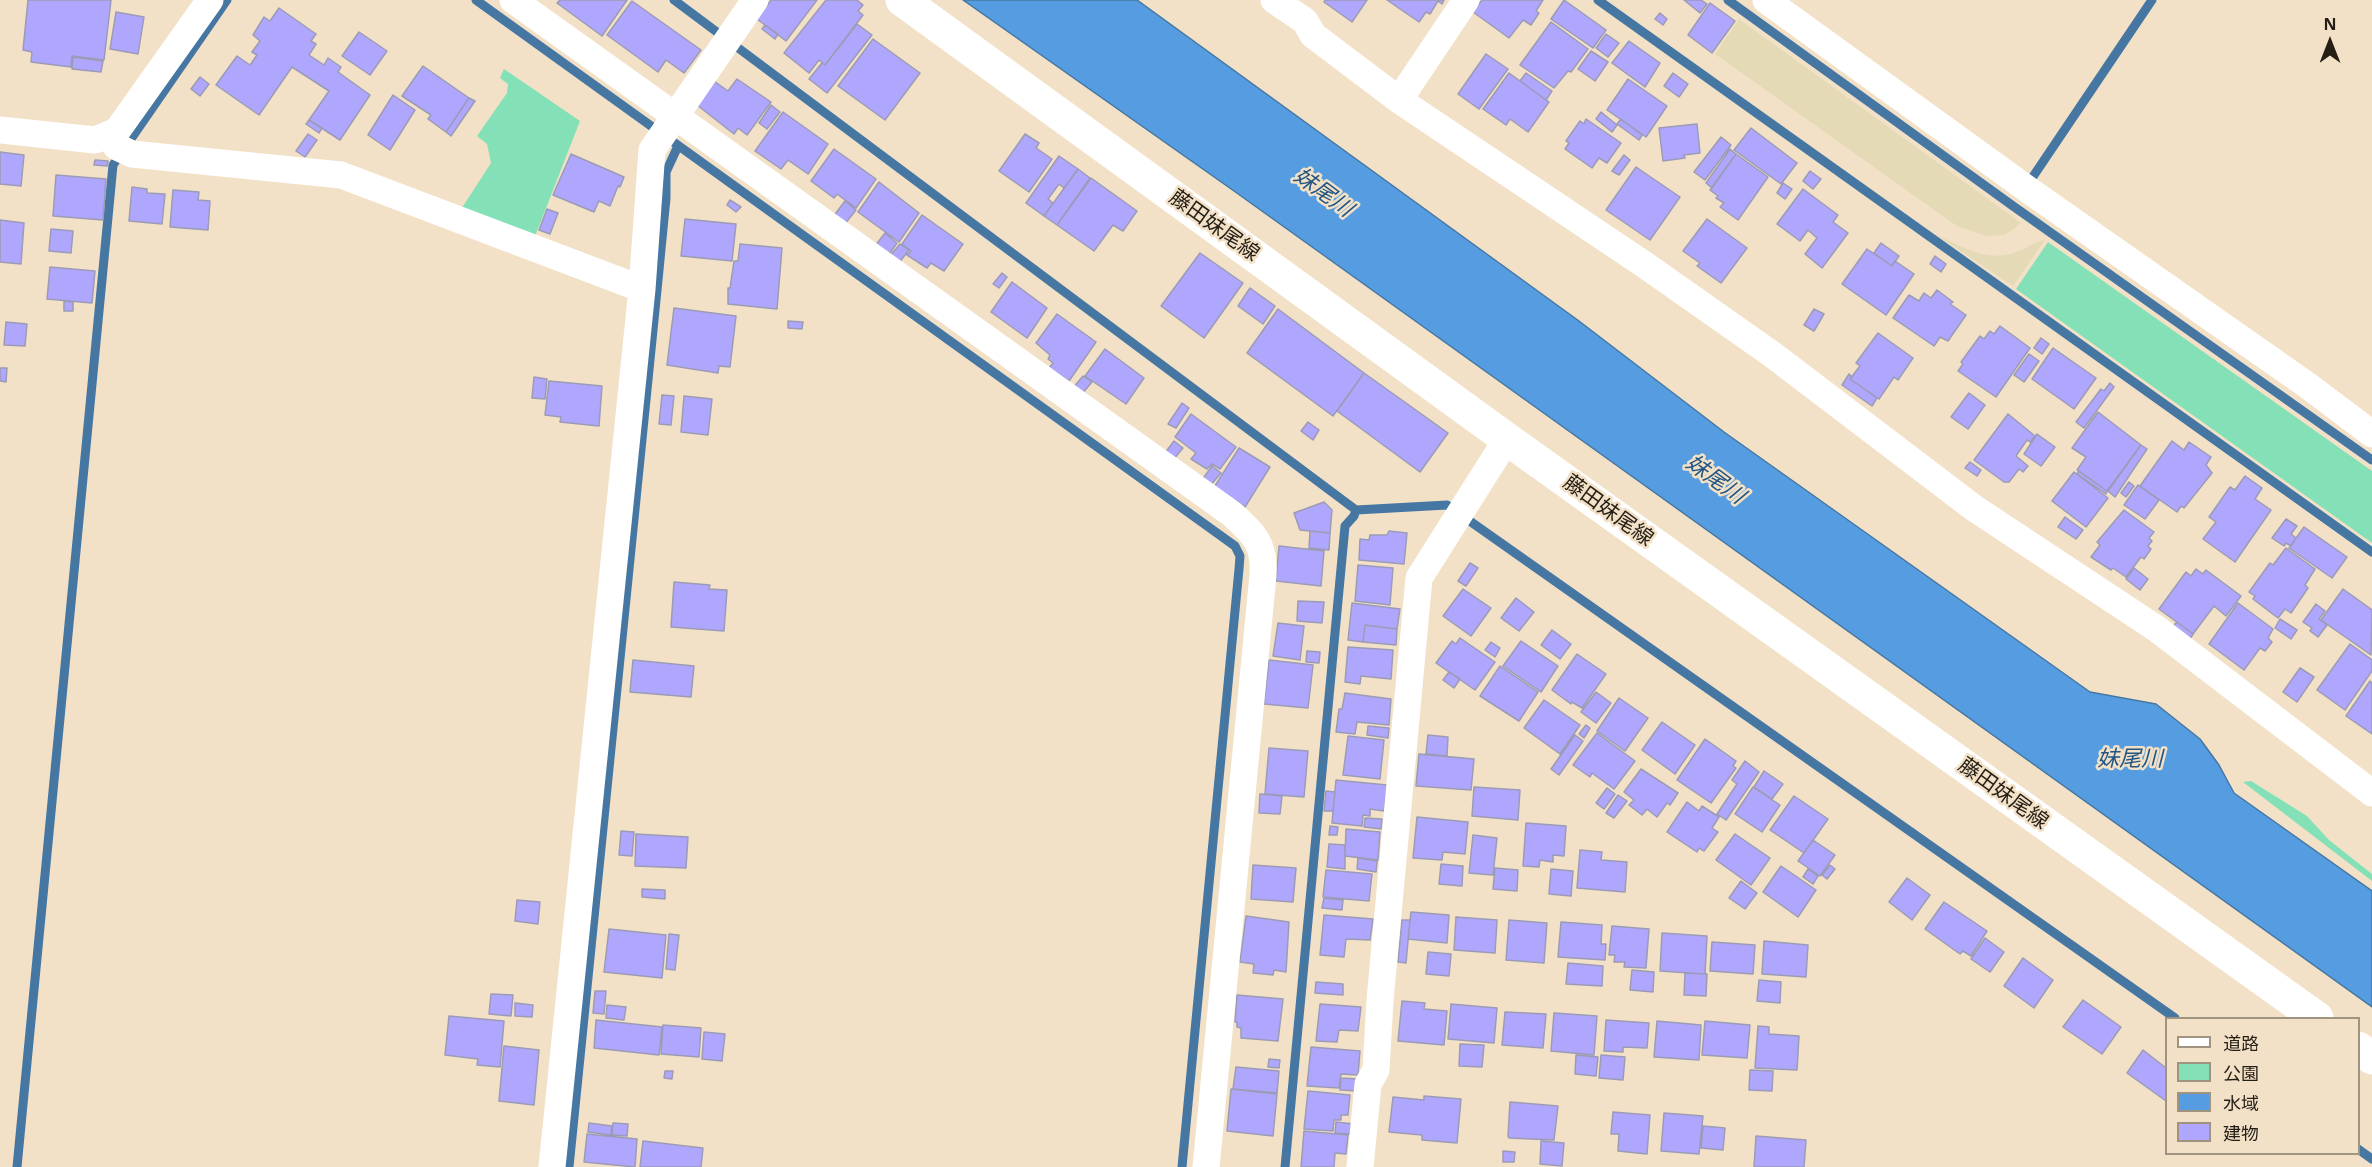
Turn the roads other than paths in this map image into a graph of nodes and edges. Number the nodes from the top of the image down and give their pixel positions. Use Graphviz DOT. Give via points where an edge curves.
graph roads {
  1 [pos="210,0"];
  2 [pos="513,0"];
  3 [pos="755,0"];
  4 [pos="902,0"];
  5 [pos="1274,0"];
  6 [pos="1466,0"];
  7 [pos="1766,0"];
  8 [pos="1399,100"];
  9 [pos="666,128"];
  10 [pos="0,130"];
  11 [pos="119,145"];
  12 [pos="642,289"];
  13 [pos="2372,434"];
  14 [pos="1507,439"];
  15 [pos="2332,764"];
  16 [pos="2372,768"];
  17 [pos="2372,793"];
  18 [pos="2316,1017"];
  19 [pos="552,1167"];
  20 [pos="1206,1167"];
  21 [pos="1360,1167"];
  1 -- 11 [label="street" via="117,131"];
  2 -- 9 [label="street"];
  3 -- 9 [label="street"];
  4 -- 14 [label="main road, 藤田妹尾線"];
  5 -- 8 [label="street"];
  6 -- 8 [label="street"];
  7 -- 13 [label="street"];
  8 -- 15 [label="street" via="1773,355 1974,508 2157,629"];
  9 -- 12 [label="street" via="651,157"];
  9 -- 20 [label="street" via="1232,514 1260,544 1263,575"];
  10 -- 11 [label="street"];
  11 -- 12 [label="street" via="341,175"];
  12 -- 19 [label="street"];
  14 -- 18 [label="main road, 藤田妹尾線"];
  14 -- 21 [label="street" via="1419,578 1376,1071 1368,1084"];
  15 -- 16 [label="street"];
  15 -- 17 [label="street"];
}
